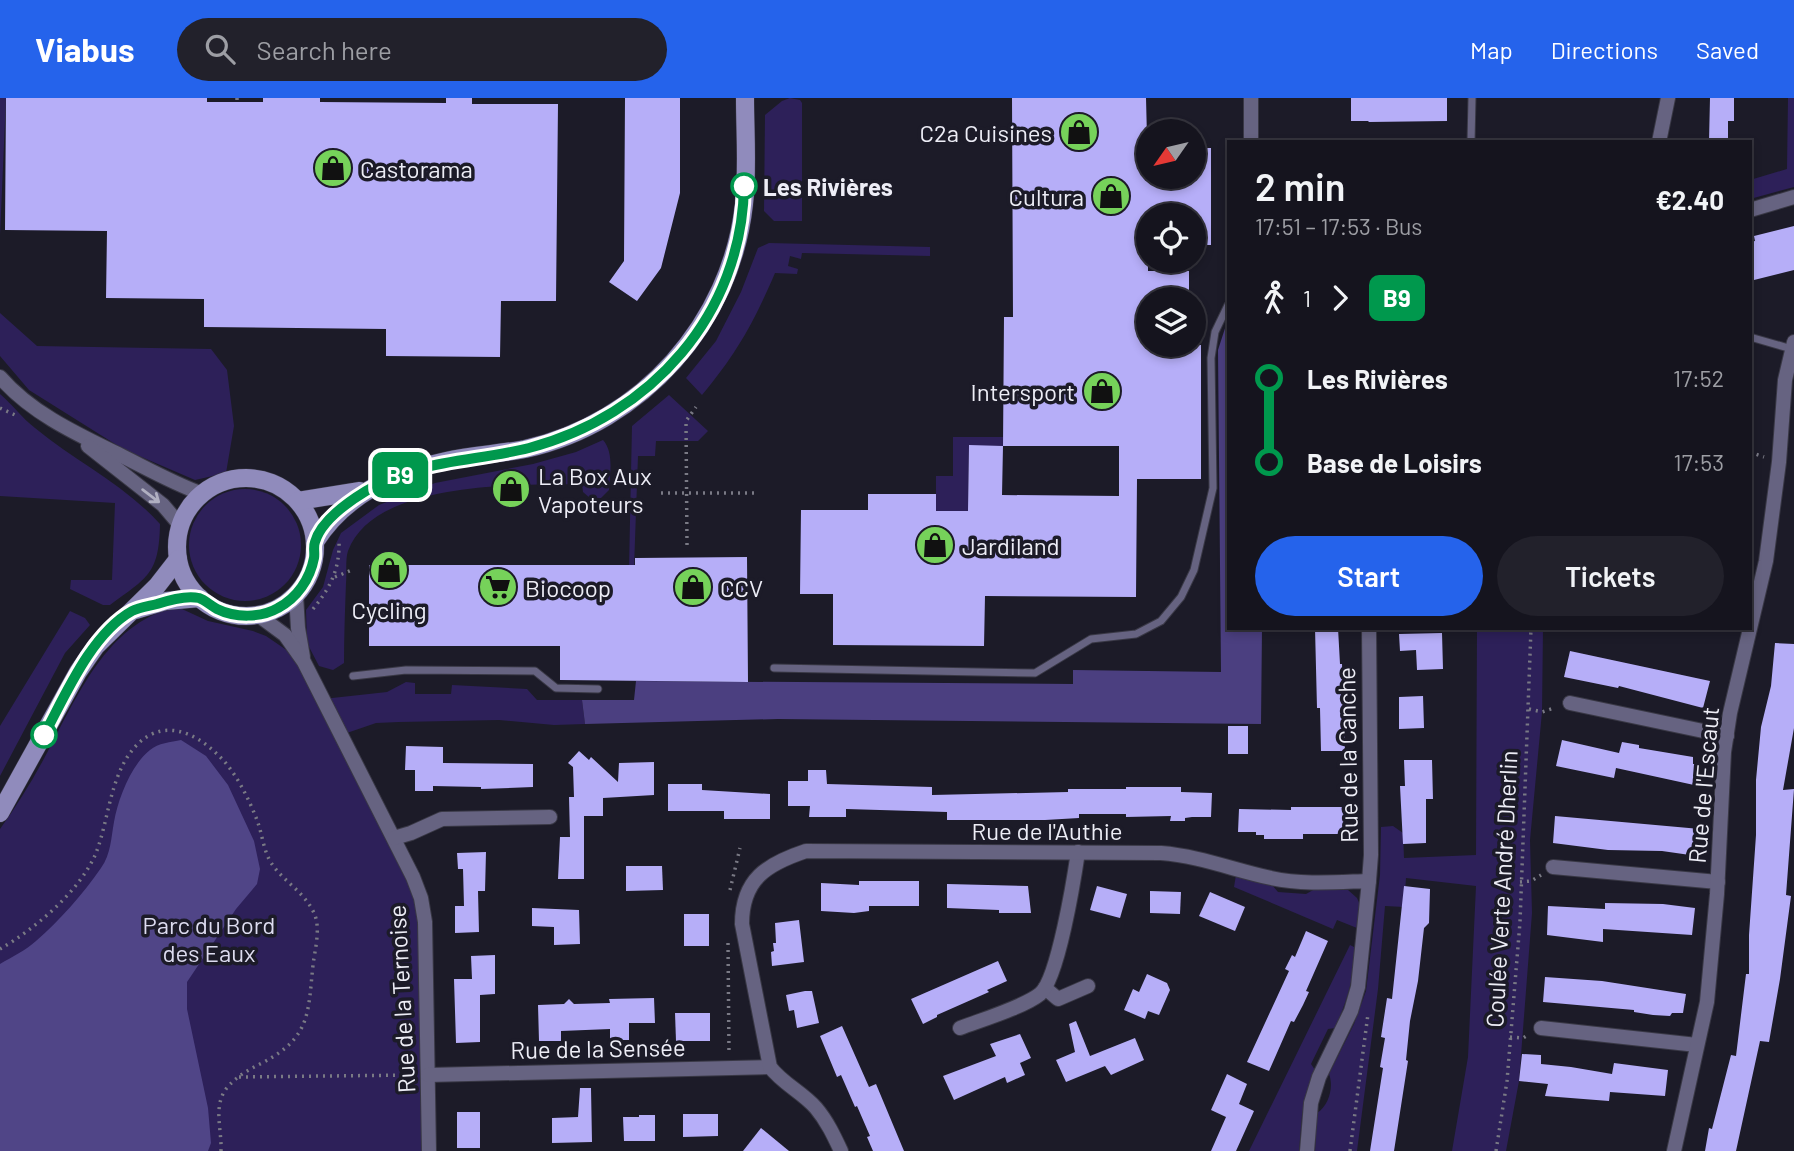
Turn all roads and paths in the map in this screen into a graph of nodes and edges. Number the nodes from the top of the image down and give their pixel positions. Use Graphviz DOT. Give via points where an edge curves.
graph roads {
  1 [pos="745,98"];
  2 [pos="1251,98"];
  3 [pos="1472,98"];
  4 [pos="1668,98"];
  5 [pos="1251,140"];
  6 [pos="1471,140"];
  7 [pos="1659,140"];
  8 [pos="1794,197"];
  9 [pos="1752,209"];
  10 [pos="1227,306"];
  11 [pos="1752,337"];
  12 [pos="1793,345"];
  13 [pos="0,377"];
  14 [pos="696,407"];
  15 [pos="71,431"];
  16 [pos="369,489"];
  17 [pos="687,492"];
  18 [pos="200,493"];
  19 [pos="661,493"];
  20 [pos="756,493"];
  21 [pos="298,501"];
  22 [pos="336,514"];
  23 [pos="180,525"];
  24 [pos="315,542"];
  25 [pos="687,545"];
  26 [pos="178,559"];
  27 [pos="1752,559"];
  28 [pos="1766,561"];
  29 [pos="354,569"];
  30 [pos="335,577"];
  31 [pos="296,595"];
  32 [pos="200,598"];
  33 [pos="132,611"];
  34 [pos="258,615"];
  35 [pos="1752,624"];
  36 [pos="298,628"];
  37 [pos="1369,630"];
  38 [pos="1531,630"];
  39 [pos="1751,630"];
  40 [pos="304,662"];
  41 [pos="774,668"];
  42 [pos="354,676"];
  43 [pos="598,689"];
  44 [pos="1570,703"];
  45 [pos="1529,709"];
  46 [pos="1727,736"];
  47 [pos="0,813"];
  48 [pos="550,817"];
  49 [pos="394,838"];
  50 [pos="740,848"];
  51 [pos="1077,852"];
  52 [pos="1553,867"];
  53 [pos="1369,881"];
  54 [pos="1520,882"];
  55 [pos="1718,882"];
  56 [pos="728,900"];
  57 [pos="728,942"];
  58 [pos="0,949"];
  59 [pos="1088,986"];
  60 [pos="1045,988"];
  61 [pos="960,1028"];
  62 [pos="1541,1028"];
  63 [pos="1697,1045"];
  64 [pos="771,1067"];
  65 [pos="729,1068"];
  66 [pos="421,1075"];
  67 [pos="237,1077"];
  68 [pos="221,1151"];
  69 [pos="429,1151"];
  70 [pos="841,1151"];
  71 [pos="1307,1151"];
  72 [pos="1496,1151"];
  73 [pos="1674,1151"];
  1 -- 16 [label="street" via="744,204 732,263 689,346 665,373 630,402 578,432 525,449 447,461"];
  2 -- 5 [label="street"];
  3 -- 6 [label="lane"];
  4 -- 7 [label="street"];
  8 -- 9 [label="street"];
  10 -- 41 [label="lane" via="1210,358 1213,488 1194,570 1181,597 1161,621 1136,634 1091,639 1035,673"];
  11 -- 12 [label="lane"];
  12 -- 28 [label="street, Rue de l'Escaut" via="1785,380"];
  13 -- 15 [label="street" via="37,410"];
  14 -- 17 [label="path" via="686,421"];
  15 -- 18 [label="street"];
  15 -- 23 [label="street, one-way" via="163,505"];
  16 -- 21 [label="street"];
  16 -- 22 [label="street"];
  17 -- 19 [label="path"];
  17 -- 20 [label="path"];
  17 -- 25 [label="path"];
  18 -- 21 [label="street" via="221,482 253,478 270,482"];
  18 -- 23 [label="street"];
  21 -- 24 [label="street" via="310,520"];
  22 -- 24 [label="street"];
  22 -- 30 [label="path" via="340,554"];
  23 -- 26 [label="street"];
  24 -- 31 [label="street" via="310,573"];
  26 -- 32 [label="street" via="186,581"];
  26 -- 33 [label="street"];
  27 -- 28 [label="street"];
  28 -- 35 [label="street, Rue de l'Escaut"];
  29 -- 30 [label="path"];
  30 -- 36 [label="path"];
  31 -- 34 [label="street"];
  31 -- 36 [label="street, Rue de la Ternoise"];
  32 -- 33 [label="street"];
  32 -- 34 [label="street" via="217,610"];
  33 -- 47 [label="street" via="106,634 78,672"];
  34 -- 40 [label="street, Rue de la Ternoise" via="285,635"];
  36 -- 40 [label="street, Rue de la Ternoise"];
  37 -- 53 [label="street, Rue de la Canche"];
  38 -- 45 [label="path, Coulée Verte André Dherlin"];
  39 -- 46 [label="street, Rue de l'Escaut"];
  40 -- 49 [label="street, Rue de la Ternoise"];
  42 -- 43 [label="lane" via="406,670 535,671 556,688"];
  44 -- 45 [label="path" via="1542,712"];
  44 -- 46 [label="street"];
  45 -- 54 [label="path, Coulée Verte André Dherlin"];
  46 -- 55 [label="street, Rue de l'Escaut"];
  48 -- 49 [label="street" via="442,819"];
  49 -- 66 [label="street, Rue de la Ternoise" via="421,898 425,922"];
  50 -- 56 [label="path"];
  51 -- 53 [label="street, Rue de l'Authie" via="1181,855 1308,883"];
  51 -- 60 [label="street" via="1072,889"];
  51 -- 64 [label="street, Rue de l'Authie" via="806,851 766,869 751,884 742,905 742,924"];
  52 -- 54 [label="path" via="1531,881"];
  52 -- 55 [label="street"];
  53 -- 71 [label="street" via="1358,987 1319,1077 1311,1104"];
  54 -- 72 [label="path, Coulée Verte André Dherlin" via="1507,1082"];
  55 -- 63 [label="street, Rue de l'Escaut" via="1707,1002"];
  57 -- 65 [label="path"];
  58 -- 67 [label="path" via="48,914 87,869 119,774 141,741 171,729 192,736 234,773 258,821 271,863 303,895 315,915 316,946 302,1031 274,1057"];
  59 -- 60 [label="street" via="1058,999"];
  60 -- 61 [label="street" via="1034,998"];
  62 -- 63 [label="street"];
  63 -- 73 [label="street, Rue de l'Escaut"];
  64 -- 65 [label="street, Rue de la Sensée"];
  64 -- 70 [label="street" via="780,1080 816,1108"];
  65 -- 66 [label="street, Rue de la Sensée"];
  66 -- 67 [label="path"];
  66 -- 69 [label="street, Rue de la Ternoise"];
  67 -- 68 [label="path" via="218,1105"];
}
